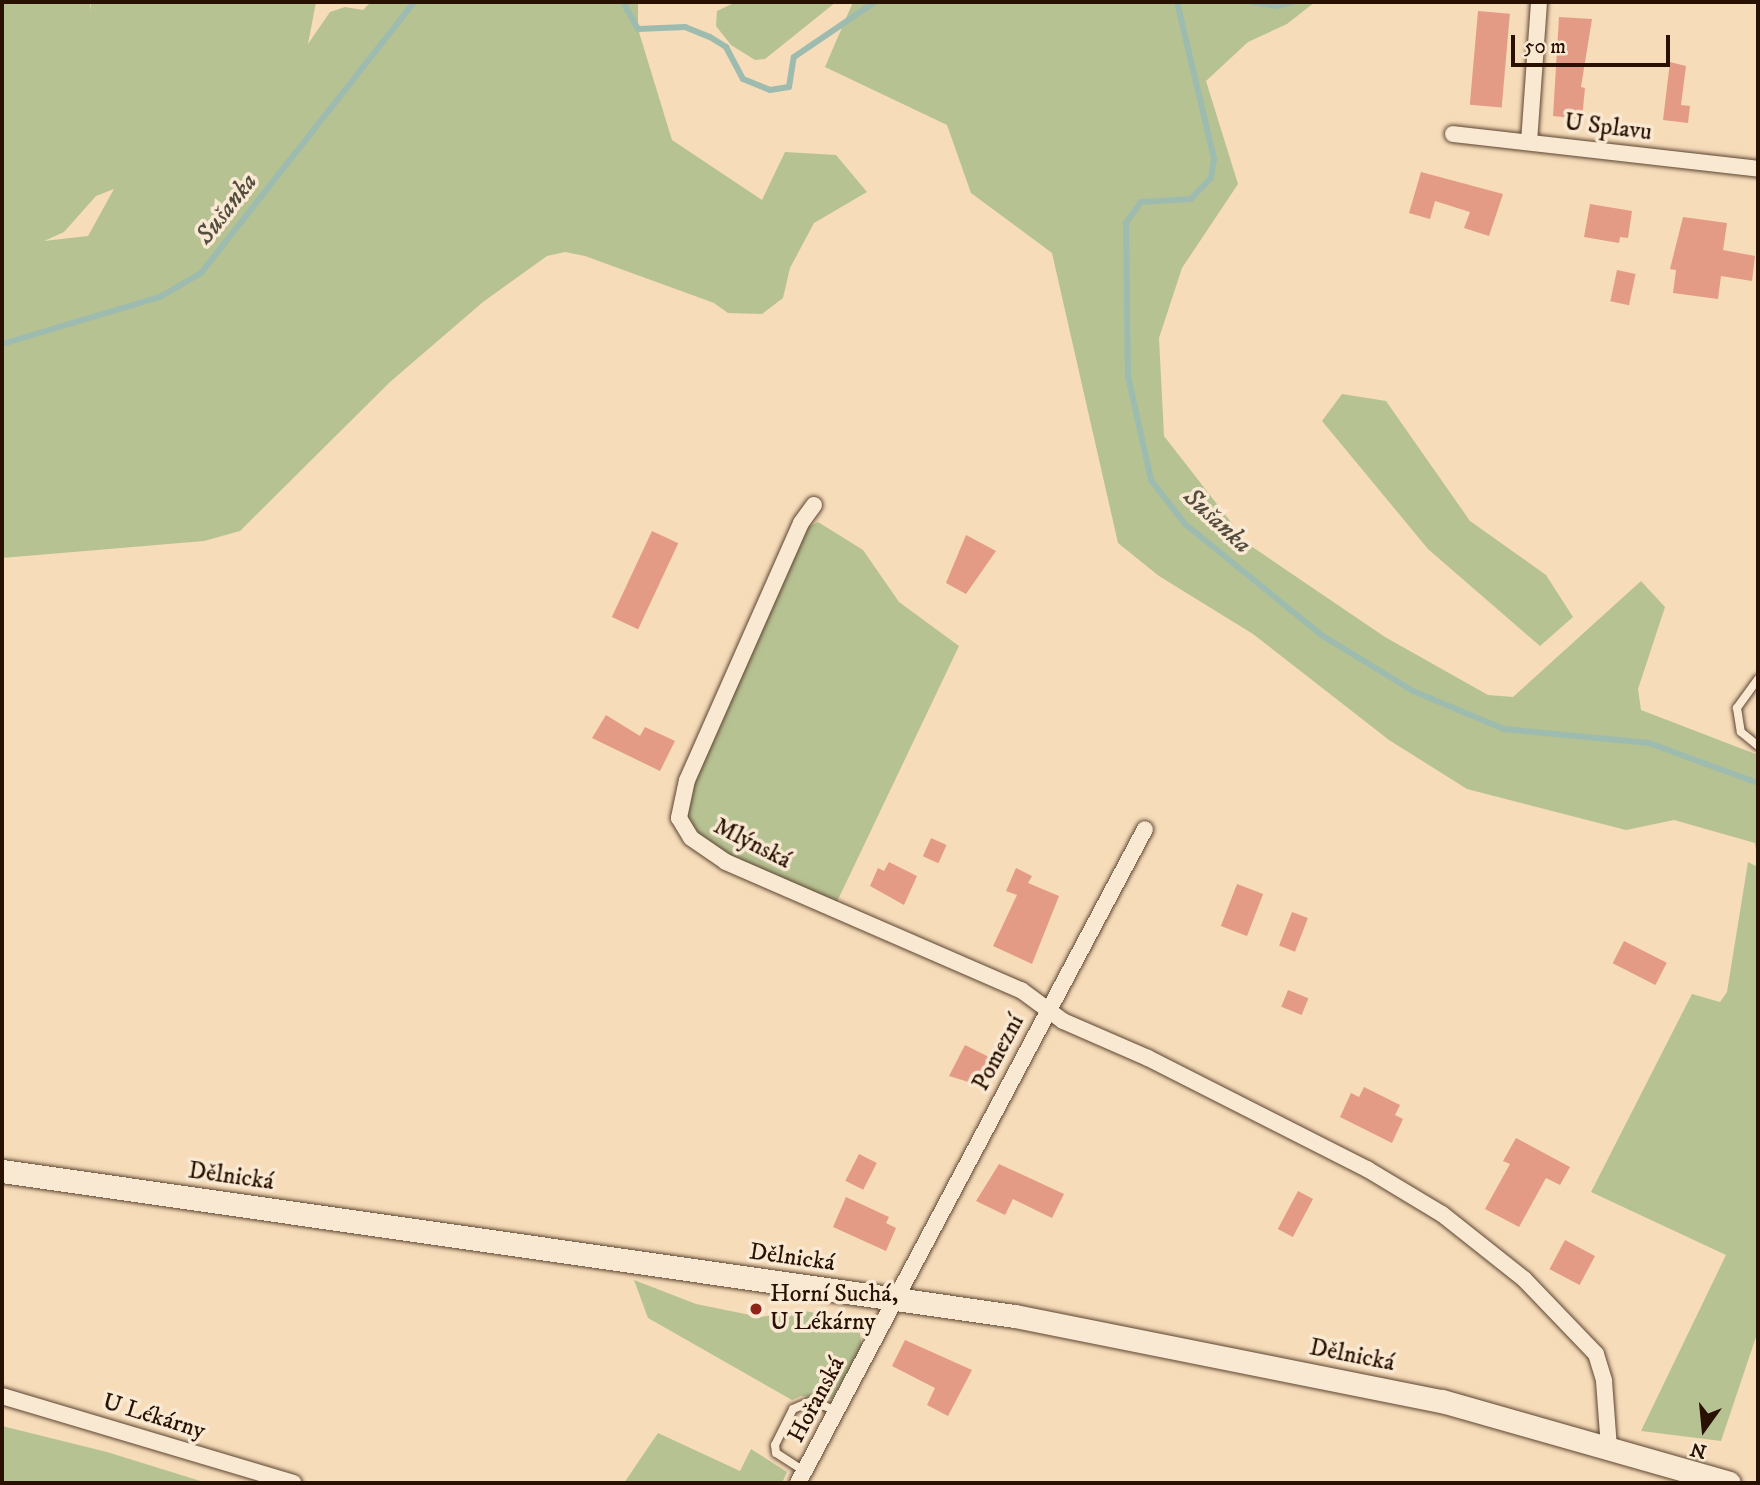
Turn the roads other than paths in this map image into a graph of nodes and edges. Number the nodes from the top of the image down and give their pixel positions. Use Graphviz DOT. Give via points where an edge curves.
graph roads {
  1 [pos="1539,2"];
  2 [pos="1453,134"];
  3 [pos="1529,142"];
  4 [pos="1758,169"];
  5 [pos="814,505"];
  6 [pos="1758,679"];
  7 [pos="1758,746"];
  8 [pos="1145,829"];
  9 [pos="1047,1010"];
  10 [pos="2,1171"];
  11 [pos="895,1299"];
  12 [pos="2,1396"];
  13 [pos="837,1412"];
  14 [pos="1609,1447"];
  15 [pos="801,1477"];
  16 [pos="293,1483"];
  17 [pos="1729,1483"];
  1 -- 3 [label="street"];
  2 -- 3 [label="street, U Splavu"];
  3 -- 4 [label="street, U Splavu"];
  5 -- 9 [label="street, Mlýnská" via="687,780 679,818 691,838 726,862 946,953 1021,990"];
  6 -- 7 [label="lane" via="1737,708 1741,732"];
  8 -- 9 [label="street, Pomezní"];
  9 -- 11 [label="street, Pomezní"];
  9 -- 14 [label="street, Mlýnská" via="1367,1169 1475,1240 1524,1279 1596,1354 1604,1381"];
  10 -- 11 [label="main road, Dělnická"];
  11 -- 13 [label="street, Hořanská"];
  11 -- 14 [label="main road, Dělnická" via="1015,1316 1442,1401"];
  12 -- 16 [label="street, U Lékárny"];
  13 -- 15 [label="street, Hořanská"];
  13 -- 15 [label="lane" via="812,1401 793,1409 775,1445 776,1453"];
  14 -- 17 [label="main road, Dělnická"];
}
